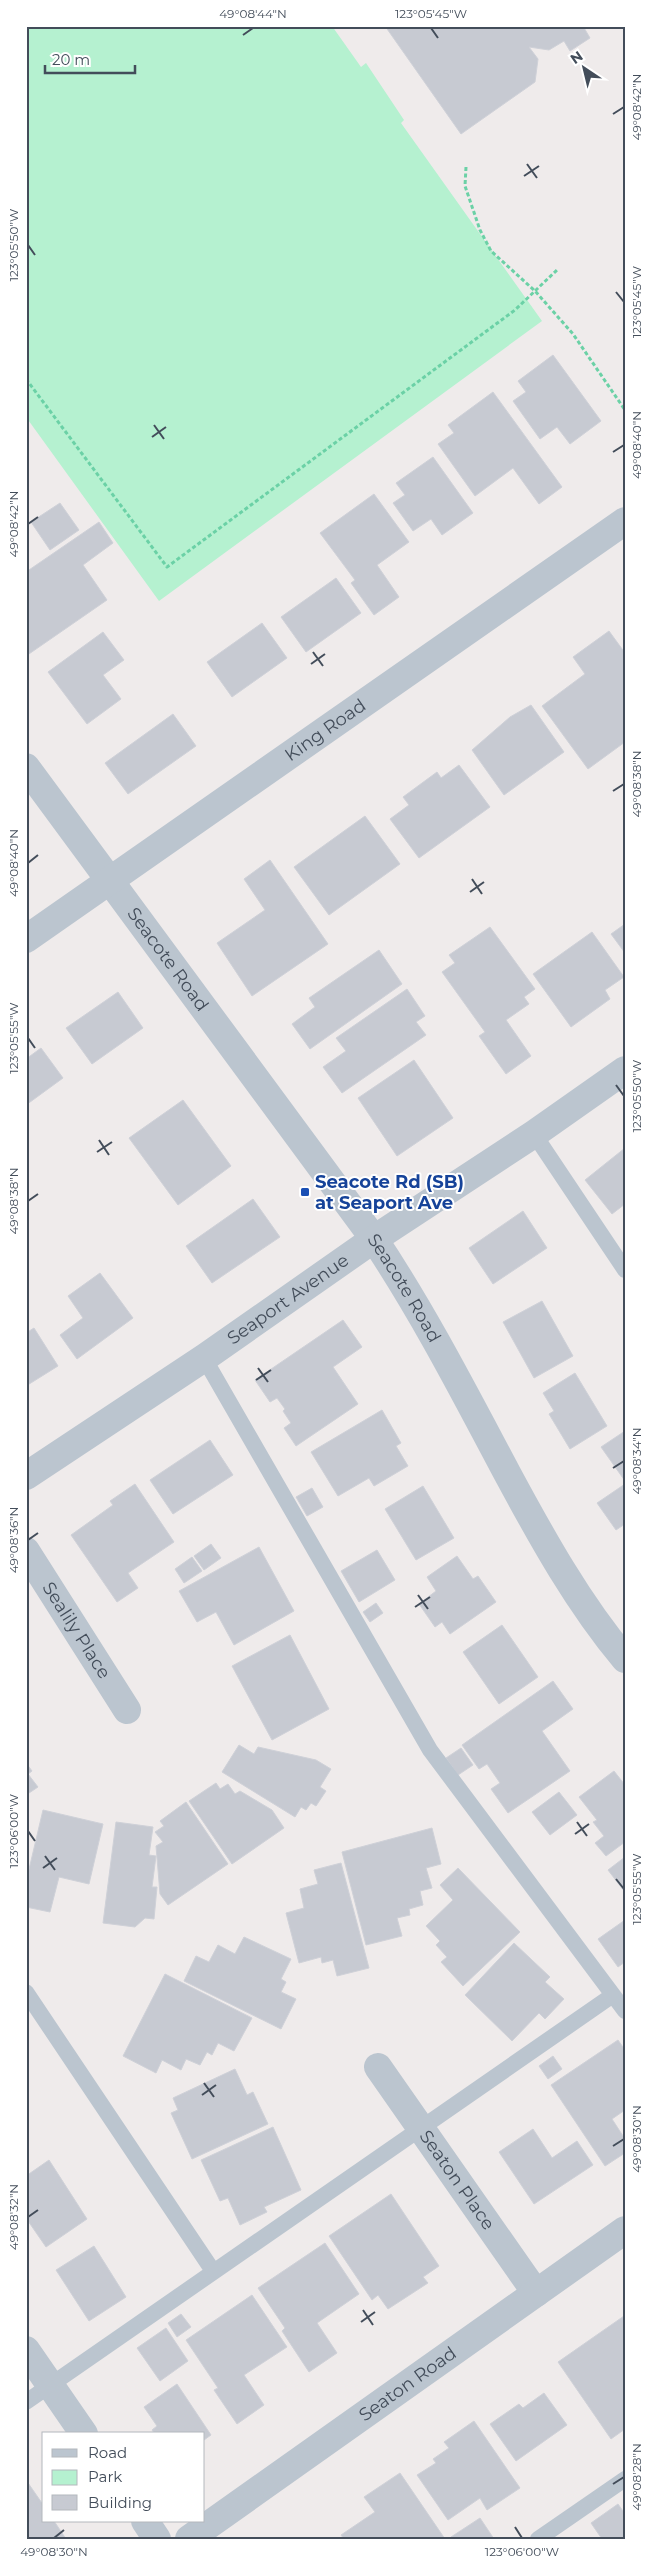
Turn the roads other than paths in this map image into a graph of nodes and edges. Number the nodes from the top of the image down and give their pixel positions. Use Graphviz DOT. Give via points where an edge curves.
graph roads {
  1 [pos="625,521"];
  2 [pos="26,767"];
  3 [pos="110,879"];
  4 [pos="26,939"];
  5 [pos="625,1070"];
  6 [pos="534,1134"];
  7 [pos="374,1239"];
  8 [pos="625,1270"];
  9 [pos="204,1358"];
  10 [pos="26,1476"];
  11 [pos="26,1551"];
  12 [pos="625,1659"];
  13 [pos="127,1710"];
  14 [pos="26,1992"];
  15 [pos="613,1995"];
  16 [pos="625,2011"];
  17 [pos="378,2067"];
  18 [pos="421,2128"];
  19 [pos="625,2230"];
  20 [pos="213,2271"];
  21 [pos="536,2293"];
  22 [pos="26,2350"];
  23 [pos="50,2385"];
  24 [pos="26,2402"];
  25 [pos="83,2432"];
  26 [pos="625,2479"];
  27 [pos="146,2522"];
  28 [pos="157,2539"];
  29 [pos="189,2539"];
  30 [pos="538,2539"];
  1 -- 3 [label="street, King Road"];
  2 -- 3 [label="street, Seacote Road"];
  3 -- 4 [label="street, King Road"];
  3 -- 7 [label="street, Seacote Road"];
  5 -- 6 [label="street, Seaport Avenue"];
  6 -- 7 [label="street, Seaport Avenue"];
  6 -- 8 [label="lane"];
  7 -- 9 [label="street, Seaport Avenue"];
  7 -- 12 [label="street, Seacote Road" via="412,1296 545,1544 608,1639"];
  9 -- 10 [label="street, Seaport Avenue"];
  9 -- 15 [label="lane" via="430,1750"];
  11 -- 13 [label="street, Sealily Place"];
  14 -- 20 [label="lane"];
  15 -- 16 [label="lane"];
  15 -- 18 [label="lane"];
  17 -- 18 [label="street, Seaton Place"];
  18 -- 20 [label="lane"];
  18 -- 21 [label="street, Seaton Place"];
  19 -- 21 [label="street, Seaton Road"];
  20 -- 23 [label="lane"];
  21 -- 29 [label="street, Seaton Road"];
  22 -- 23 [label="street"];
  23 -- 24 [label="lane"];
  23 -- 25 [label="street"];
  26 -- 30 [label="lane"];
  27 -- 28 [label="street"];
}
